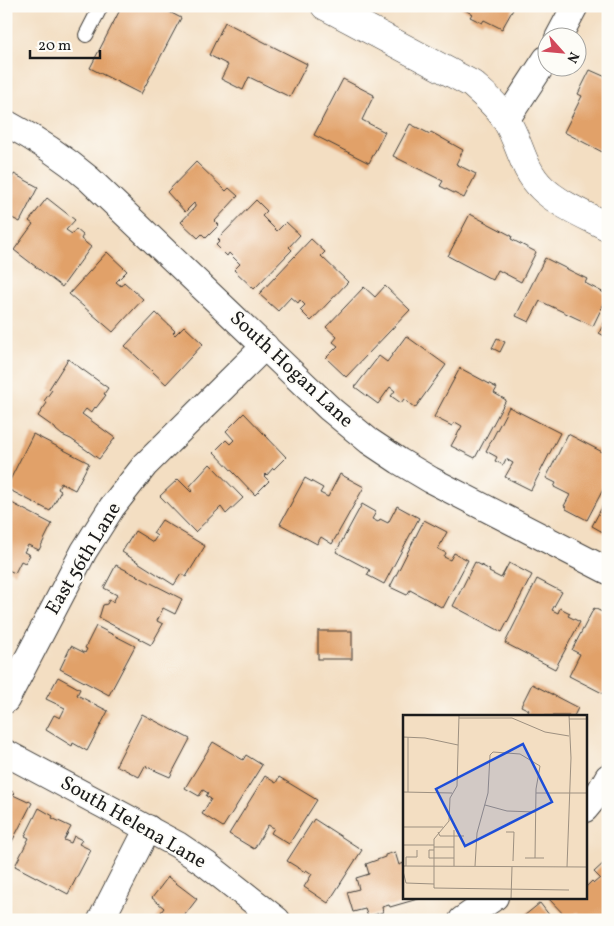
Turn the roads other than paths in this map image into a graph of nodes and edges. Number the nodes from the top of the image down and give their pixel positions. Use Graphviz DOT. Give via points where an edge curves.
graph roads {
  1 [pos="101,6"];
  2 [pos="325,6"];
  3 [pos="575,6"];
  4 [pos="563,28"];
  5 [pos="86,35"];
  6 [pos="536,74"];
  7 [pos="506,120"];
  8 [pos="6,123"];
  9 [pos="608,227"];
  10 [pos="265,346"];
  11 [pos="608,571"];
  12 [pos="6,700"];
  13 [pos="6,753"];
  14 [pos="608,777"];
  15 [pos="586,808"];
  16 [pos="148,828"];
  17 [pos="494,898"];
  18 [pos="101,920"];
  19 [pos="277,920"];
  20 [pos="462,920"];
  1 -- 5 [label="lane"];
  2 -- 7 [label="street" via="472,84 490,99"];
  3 -- 4 [label="street"];
  6 -- 7 [label="street"];
  7 -- 9 [label="street" via="528,170 542,189"];
  8 -- 10 [label="street, South Hogan Lane" via="40,140 89,179"];
  10 -- 11 [label="street, South Hogan Lane" via="343,420 399,461"];
  10 -- 12 [label="street, East 56th Lane" via="144,465 112,507 84,551"];
  13 -- 16 [label="street, South Helena Lane"];
  14 -- 15 [label="street"];
  16 -- 18 [label="street"];
  16 -- 19 [label="street, South Helena Lane" via="206,864"];
  17 -- 20 [label="street"];
}
